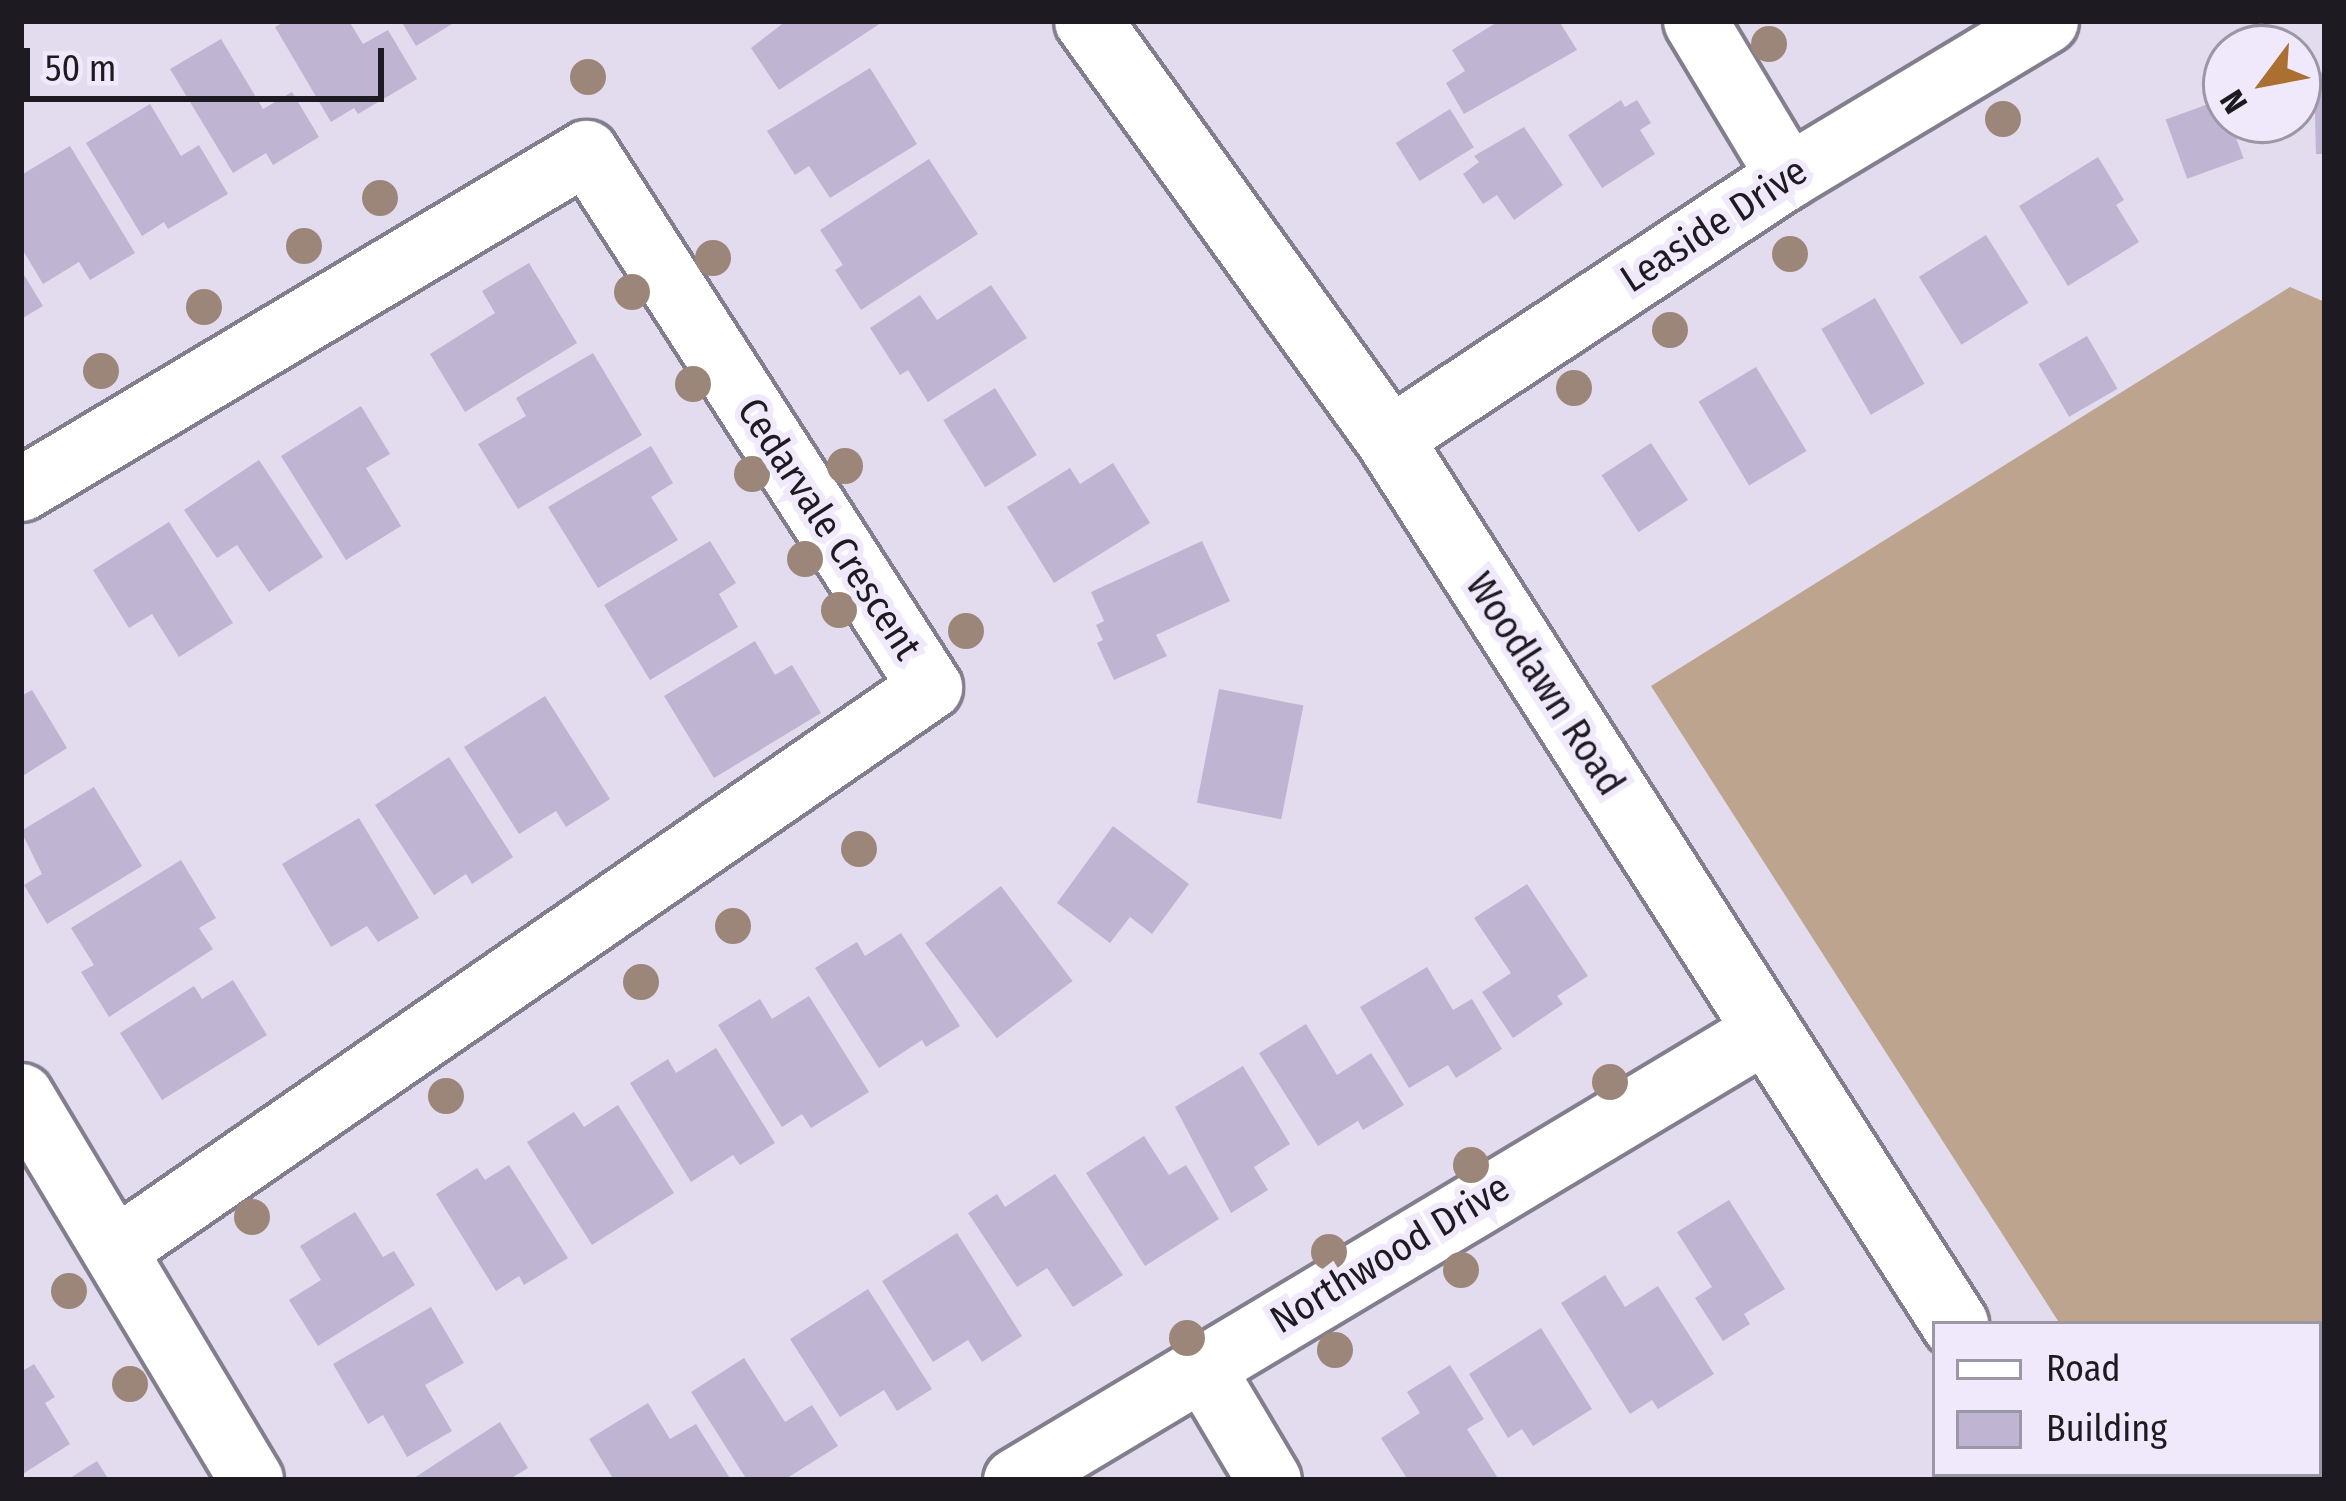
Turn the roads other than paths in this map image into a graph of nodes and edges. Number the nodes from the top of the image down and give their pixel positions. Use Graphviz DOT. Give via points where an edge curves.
graph roads {
  1 [pos="1695,21"];
  2 [pos="2046,21"];
  3 [pos="1101,33"];
  4 [pos="1788,176"];
  5 [pos="1389,439"];
  6 [pos="21,489"];
  7 [pos="1766,1030"];
  8 [pos="21,1094"];
  9 [pos="114,1250"];
  10 [pos="1953,1321"];
  11 [pos="1202,1366"];
  12 [pos="251,1480"];
  13 [pos="1015,1480"];
  14 [pos="1269,1480"];
  1 -- 4 [label="street"];
  2 -- 4 [label="street, Leaside Drive"];
  3 -- 5 [label="main road, Woodlawn Road"];
  4 -- 5 [label="street, Leaside Drive"];
  5 -- 7 [label="main road, Woodlawn Road"];
  6 -- 9 [label="street, Cedarvale Crescent" via="586,152 930,687"];
  7 -- 10 [label="main road, Woodlawn Road"];
  7 -- 11 [label="street, Northwood Drive"];
  8 -- 9 [label="street"];
  9 -- 12 [label="street"];
  11 -- 13 [label="street, Northwood Drive"];
  11 -- 14 [label="street"];
}
